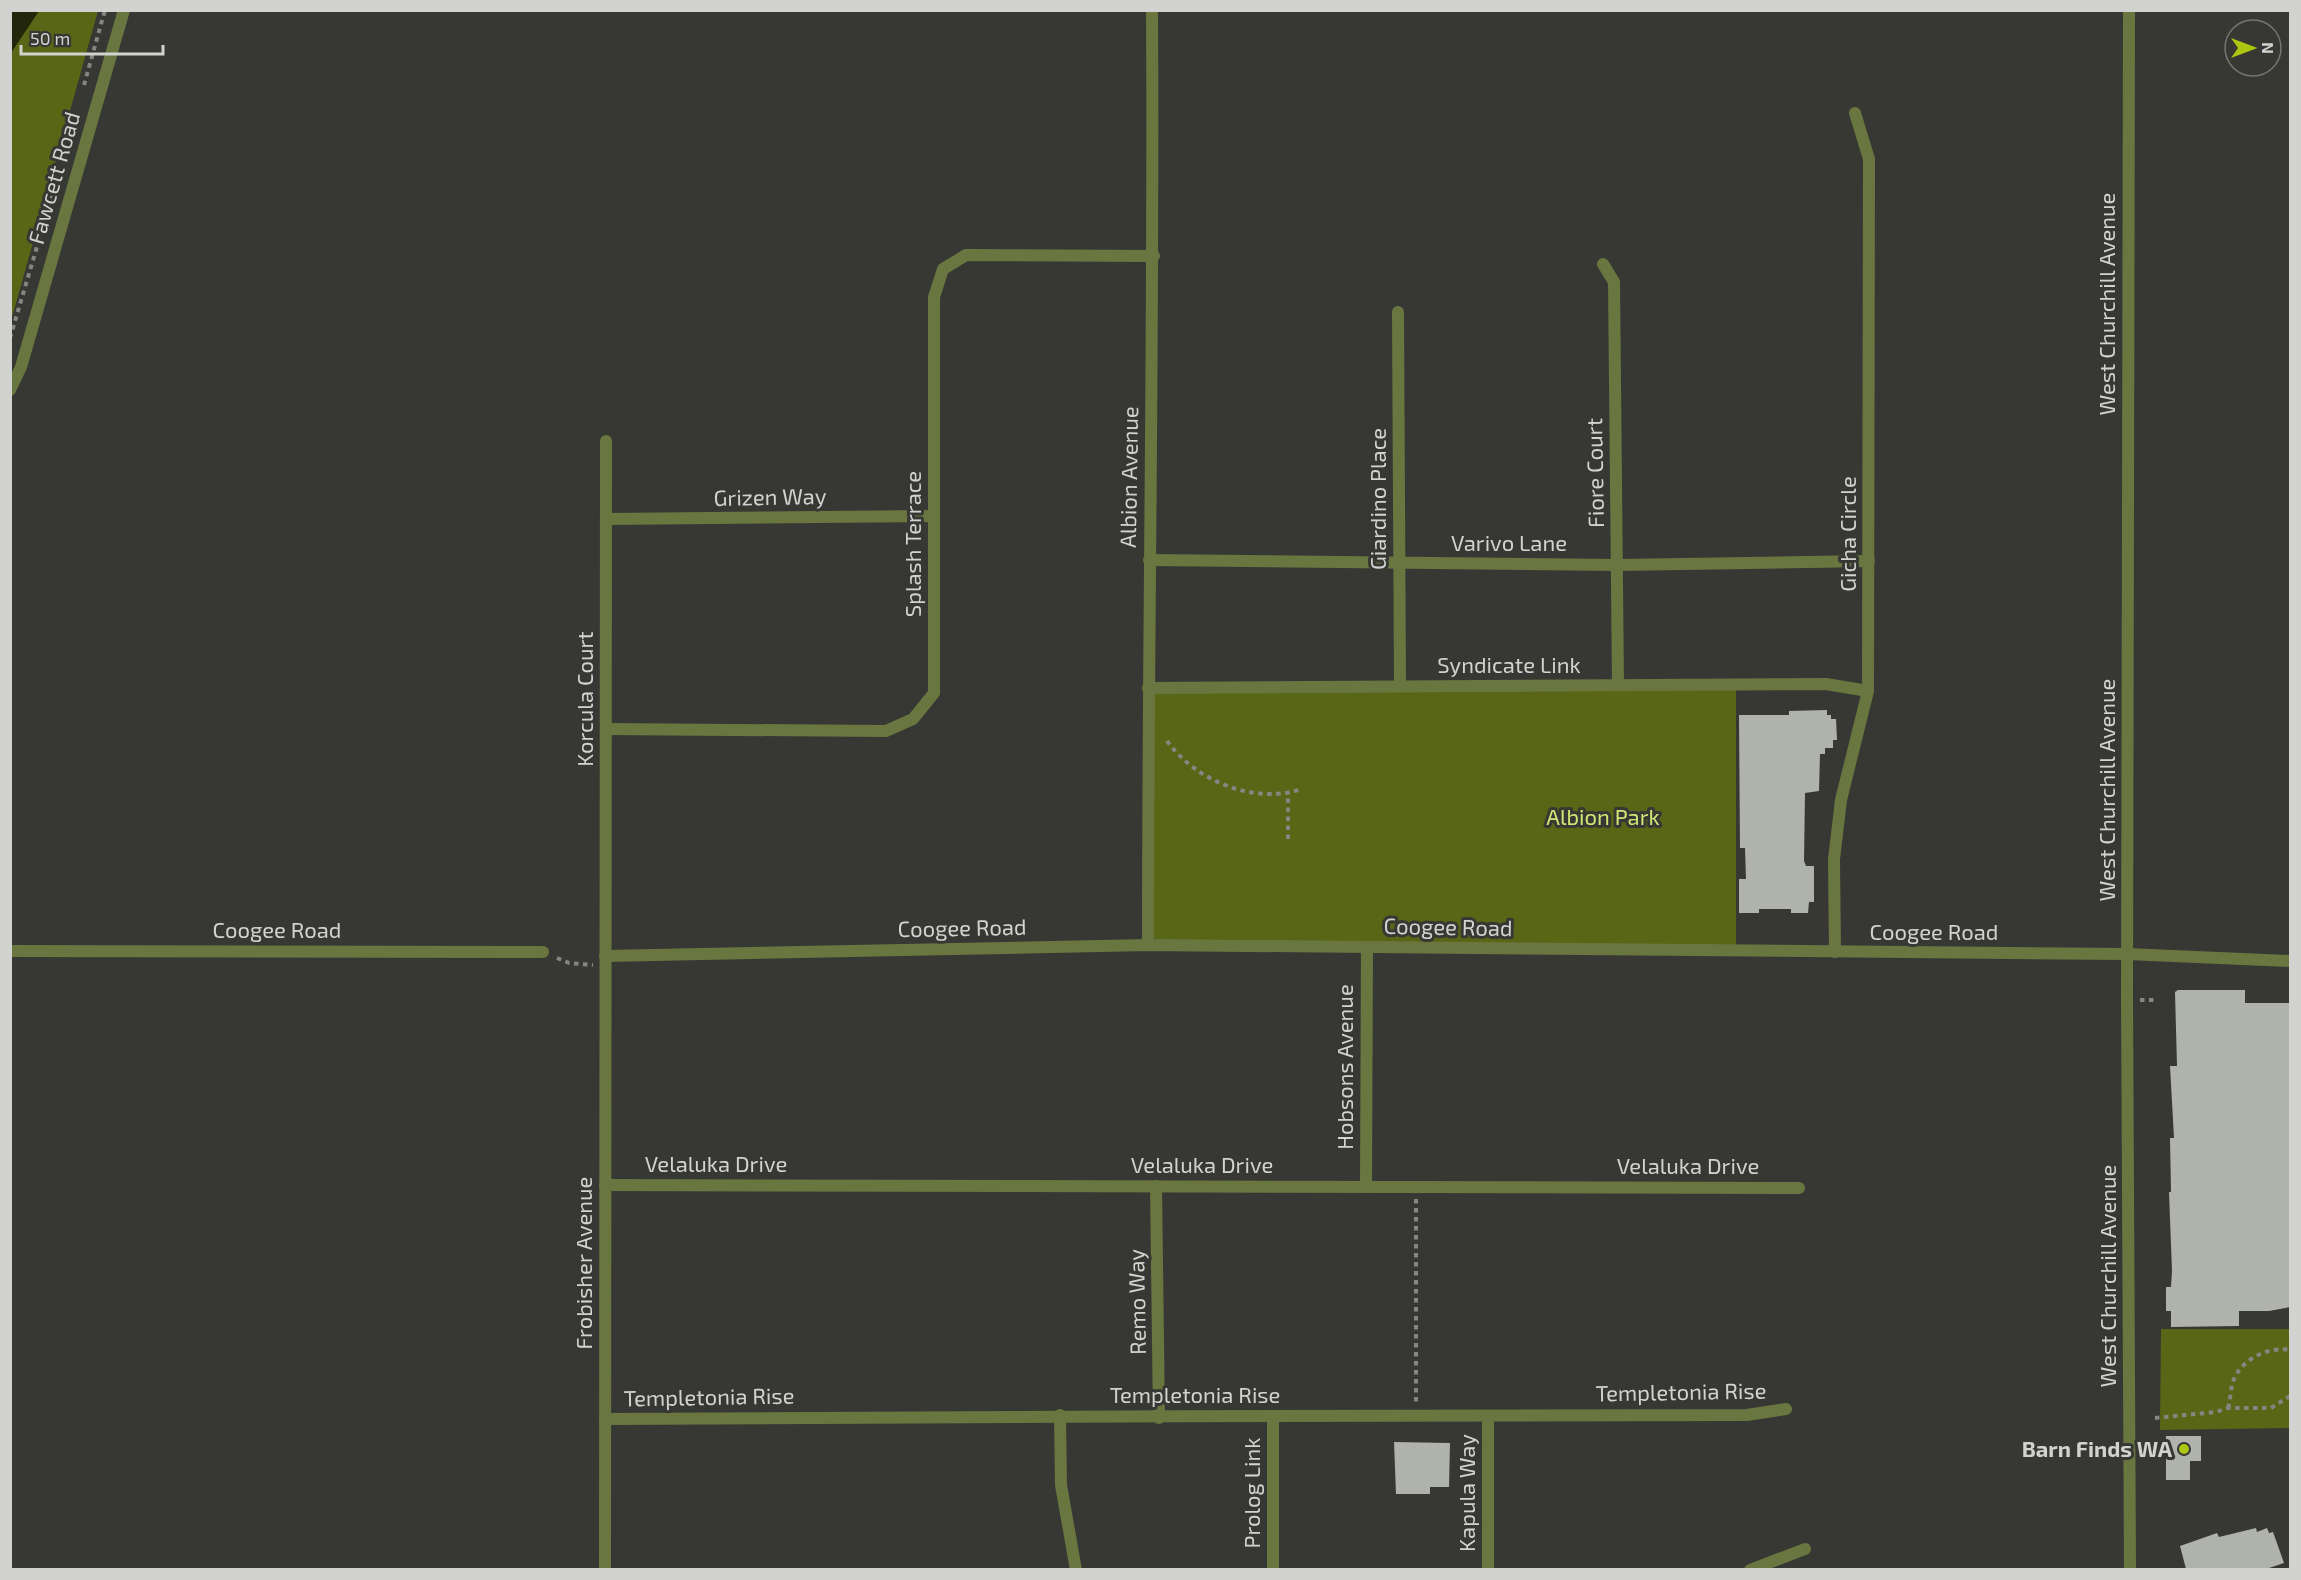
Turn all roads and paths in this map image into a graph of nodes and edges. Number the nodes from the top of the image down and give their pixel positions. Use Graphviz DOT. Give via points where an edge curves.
graph roads {
  1 [pos="105,10"];
  2 [pos="124,10"];
  3 [pos="1152,10"];
  4 [pos="2129,10"];
  5 [pos="84,87"];
  6 [pos="1855,113"];
  7 [pos="59,174"];
  8 [pos="1154,256"];
  9 [pos="1604,264"];
  10 [pos="1398,312"];
  11 [pos="10,338"];
  12 [pos="10,390"];
  13 [pos="606,441"];
  14 [pos="934,516"];
  15 [pos="606,519"];
  16 [pos="1149,560"];
  17 [pos="1869,561"];
  18 [pos="1399,563"];
  19 [pos="1617,565"];
  20 [pos="1618,685"];
  21 [pos="1400,686"];
  22 [pos="1148,688"];
  23 [pos="1869,691"];
  24 [pos="606,729"];
  25 [pos="1167,741"];
  26 [pos="1302,789"];
  27 [pos="1288,792"];
  28 [pos="1288,839"];
  29 [pos="1148,945"];
  30 [pos="1367,947"];
  31 [pos="10,951"];
  32 [pos="543,952"];
  33 [pos="1835,952"];
  34 [pos="2127,954"];
  35 [pos="605,960"];
  36 [pos="2290,961"];
  37 [pos="605,1185"];
  38 [pos="1156,1186"];
  39 [pos="1366,1186"];
  40 [pos="1416,1186"];
  41 [pos="1799,1188"];
  42 [pos="2290,1350"];
  43 [pos="2290,1396"];
  44 [pos="2228,1408"];
  45 [pos="1786,1410"];
  46 [pos="1060,1415"];
  47 [pos="1274,1416"];
  48 [pos="1416,1416"];
  49 [pos="1488,1416"];
  50 [pos="1159,1418"];
  51 [pos="2155,1418"];
  52 [pos="605,1419"];
  53 [pos="1805,1549"];
  54 [pos="605,1569"];
  55 [pos="1076,1569"];
  56 [pos="1273,1569"];
  57 [pos="1488,1569"];
  58 [pos="1750,1569"];
  59 [pos="2130,1569"];
  1 -- 5 [label="path"];
  2 -- 12 [label="street, Fawcett Road" via="21,367"];
  3 -- 8 [label="street, Albion Avenue"];
  4 -- 34 [label="street, West Churchill Avenue"];
  6 -- 17 [label="street, Gicha Circle" via="1869,159"];
  7 -- 11 [label="path"];
  8 -- 14 [label="street, Splash Terrace" via="966,255 943,269 934,297"];
  8 -- 16 [label="street, Albion Avenue"];
  9 -- 19 [label="street, Fiore Court" via="1614,282"];
  10 -- 18 [label="street, Giardino Place"];
  13 -- 15 [label="street, Korcula Court"];
  14 -- 15 [label="street, Grizen Way"];
  14 -- 24 [label="street, Splash Terrace" via="934,693 913,719 886,731"];
  15 -- 24 [label="street, Korcula Court"];
  16 -- 18 [label="street, Varivo Lane"];
  16 -- 22 [label="street, Albion Avenue"];
  17 -- 19 [label="street, Varivo Lane"];
  17 -- 23 [label="street, Gicha Circle"];
  18 -- 19 [label="street, Varivo Lane"];
  18 -- 21 [label="street, Giardino Place"];
  19 -- 20 [label="street, Fiore Court"];
  20 -- 21 [label="street, Syndicate Link"];
  20 -- 23 [label="street, Syndicate Link" via="1826,684"];
  21 -- 22 [label="street, Syndicate Link"];
  22 -- 29 [label="street, Albion Avenue"];
  23 -- 33 [label="street, Gicha Circle" via="1841,800 1834,859"];
  24 -- 35 [label="street, Korcula Court"];
  25 -- 27 [label="path" via="1186,761 1216,782 1239,790"];
  26 -- 27 [label="path"];
  27 -- 28 [label="path"];
  29 -- 30 [label="street, Coogee Road"];
  29 -- 35 [label="street, Coogee Road"];
  30 -- 33 [label="street, Coogee Road"];
  30 -- 39 [label="street, Hobsons Avenue"];
  31 -- 32 [label="street, Coogee Road"];
  32 -- 35 [label="path" via="568,963"];
  33 -- 34 [label="street, Coogee Road"];
  34 -- 36 [label="street, Coogee Road"];
  34 -- 59 [label="street, West Churchill Avenue"];
  35 -- 37 [label="street, Frobisher Avenue"];
  37 -- 38 [label="street, Velaluka Drive"];
  37 -- 52 [label="street, Frobisher Avenue"];
  38 -- 39 [label="street, Velaluka Drive"];
  38 -- 50 [label="street, Remo Way"];
  39 -- 40 [label="street, Velaluka Drive"];
  40 -- 41 [label="street, Velaluka Drive"];
  40 -- 48 [label="path"];
  42 -- 44 [label="path" via="2260,1354 2243,1367 2233,1381"];
  43 -- 44 [label="path" via="2271,1408"];
  44 -- 51 [label="path"];
  45 -- 49 [label="street, Templetonia Rise" via="1747,1415"];
  46 -- 50 [label="street, Templetonia Rise"];
  46 -- 52 [label="street, Templetonia Rise"];
  46 -- 55 [label="street" via="1061,1485"];
  47 -- 48 [label="street, Templetonia Rise"];
  47 -- 50 [label="street, Templetonia Rise"];
  47 -- 56 [label="street, Prolog Link"];
  48 -- 49 [label="street, Templetonia Rise"];
  49 -- 57 [label="street, Kapula Way"];
  52 -- 54 [label="street, Frobisher Avenue"];
  53 -- 58 [label="street"];
}
